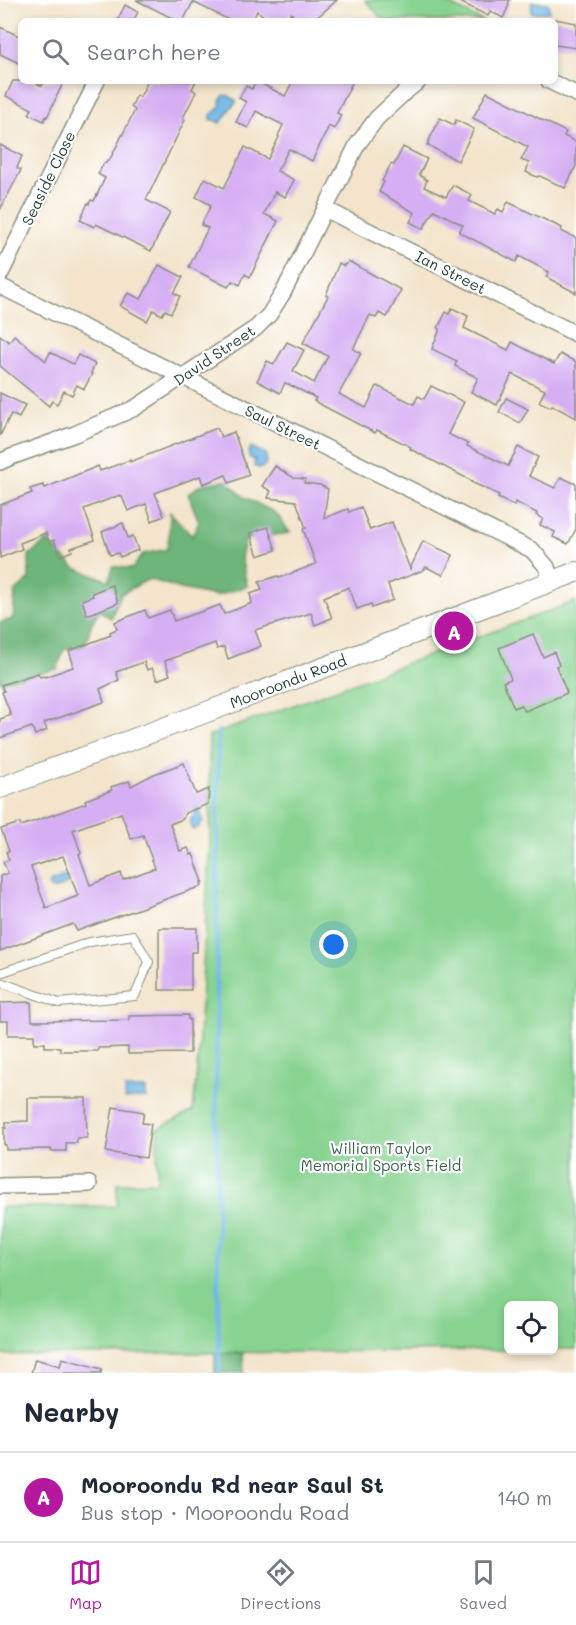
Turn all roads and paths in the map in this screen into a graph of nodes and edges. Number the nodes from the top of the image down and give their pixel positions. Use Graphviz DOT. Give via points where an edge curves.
graph roads {
  1 [pos="96,84"];
  2 [pos="415,84"];
  3 [pos="555,84"];
  4 [pos="576,94"];
  5 [pos="325,209"];
  6 [pos="0,275"];
  7 [pos="0,286"];
  8 [pos="576,334"];
  9 [pos="183,377"];
  10 [pos="0,462"];
  11 [pos="576,572"];
  12 [pos="551,581"];
  13 [pos="0,788"];
  14 [pos="0,973"];
  15 [pos="0,982"];
  16 [pos="89,1184"];
  17 [pos="0,1186"];
  1 -- 6 [label="street, Seaside Close"];
  2 -- 5 [label="street, David Street" via="377,118 357,145"];
  3 -- 4 [label="street"];
  5 -- 8 [label="street, Ian Street"];
  5 -- 9 [label="street, David Street" via="269,315"];
  7 -- 9 [label="street, Saul Street"];
  9 -- 10 [label="street, David Street" via="135,408"];
  9 -- 12 [label="street, Saul Street" via="532,550 548,567"];
  11 -- 12 [label="street, Mooroondu Road"];
  12 -- 13 [label="street, Mooroondu Road"];
  14 -- 15 [label="lane" via="90,942 134,935 149,962 135,996 59,1003"];
  16 -- 17 [label="street"];
}
